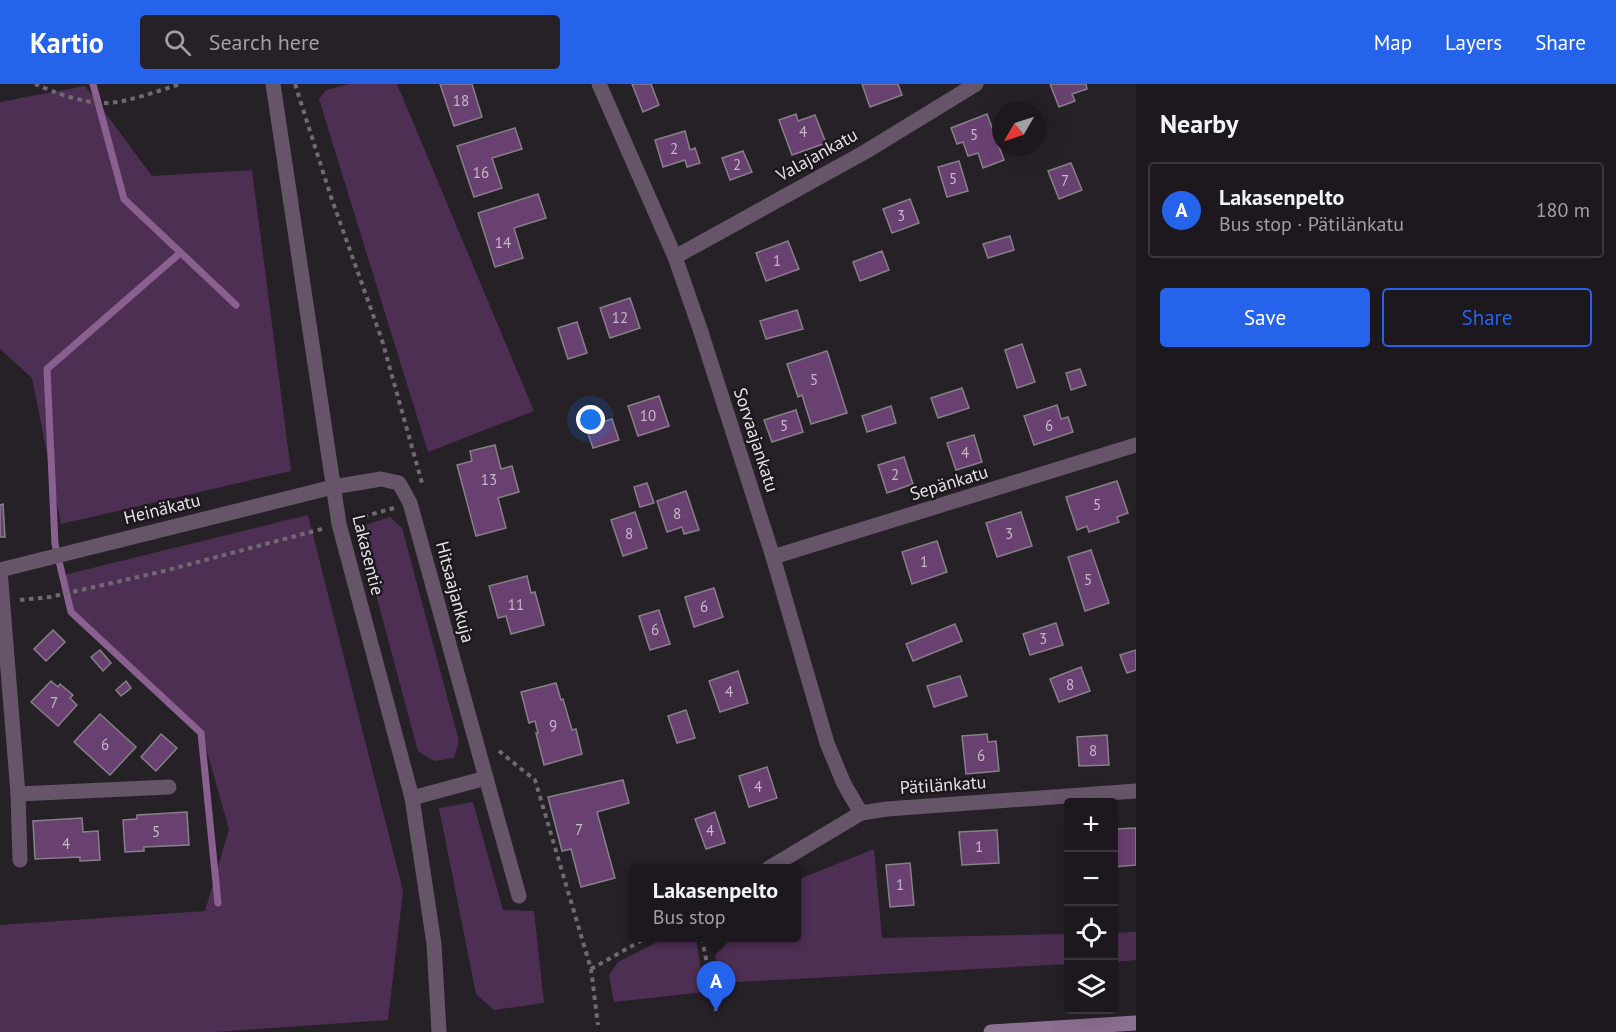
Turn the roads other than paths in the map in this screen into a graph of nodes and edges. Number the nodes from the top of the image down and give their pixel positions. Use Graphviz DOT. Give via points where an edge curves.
graph roads {
  1 [pos="273,84"];
  2 [pos="599,84"];
  3 [pos="976,84"];
  4 [pos="675,257"];
  5 [pos="1136,445"];
  6 [pos="333,487"];
  7 [pos="773,557"];
  8 [pos="0,570"];
  9 [pos="486,778"];
  10 [pos="169,787"];
  11 [pos="1136,791"];
  12 [pos="18,794"];
  13 [pos="411,798"];
  14 [pos="861,813"];
  15 [pos="20,860"];
  16 [pos="776,864"];
  17 [pos="519,896"];
  18 [pos="1136,1023"];
  19 [pos="439,1032"];
  20 [pos="991,1032"];
  1 -- 6 [label="street, Lakasentie"];
  2 -- 4 [label="street, Sorvaajankatu"];
  3 -- 4 [label="street, Valajankatu" via="865,152"];
  4 -- 7 [label="street, Sorvaajankatu"];
  5 -- 7 [label="street, Sepänkatu"];
  6 -- 8 [label="street, Heinäkatu"];
  6 -- 9 [label="street, Hitsaajankuja" via="381,478 399,483 410,502"];
  6 -- 13 [label="street, Lakasentie" via="339,524"];
  7 -- 14 [label="street, Sorvaajankatu" via="827,743"];
  8 -- 12 [label="street"];
  9 -- 13 [label="street"];
  9 -- 17 [label="street, Hitsaajankuja"];
  10 -- 12 [label="street"];
  11 -- 14 [label="street, Pätilänkatu"];
  12 -- 15 [label="street"];
  13 -- 19 [label="street, Lakasentie" via="434,944"];
  14 -- 16 [label="street, Pätilänkatu"];
  18 -- 20 [label="main road"];
}
